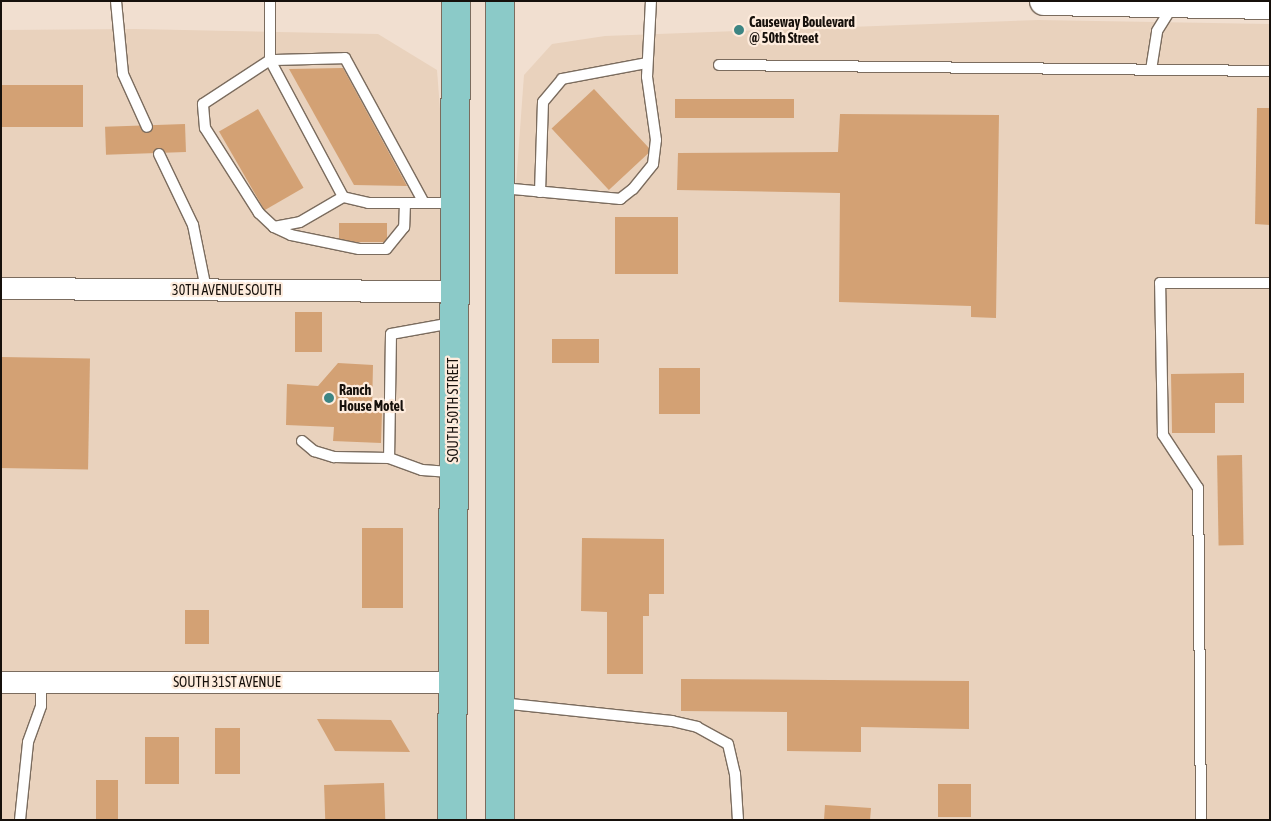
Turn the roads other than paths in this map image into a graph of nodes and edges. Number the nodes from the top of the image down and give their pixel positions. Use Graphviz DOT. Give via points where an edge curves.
graph roads {
  1 [pos="116,1"];
  2 [pos="270,1"];
  3 [pos="456,1"];
  4 [pos="500,1"];
  5 [pos="651,1"];
  6 [pos="1044,1"];
  7 [pos="1174,2"];
  8 [pos="1270,6"];
  9 [pos="270,60"];
  10 [pos="647,63"];
  11 [pos="719,65"];
  12 [pos="1151,70"];
  13 [pos="1270,71"];
  14 [pos="147,126"];
  15 [pos="159,154"];
  16 [pos="502,188"];
  17 [pos="540,192"];
  18 [pos="343,197"];
  19 [pos="405,203"];
  20 [pos="424,203"];
  21 [pos="454,203"];
  22 [pos="274,227"];
  23 [pos="1270,283"];
  24 [pos="1,288"];
  25 [pos="206,289"];
  26 [pos="453,291"];
  27 [pos="453,323"];
  28 [pos="302,441"];
  29 [pos="389,458"];
  30 [pos="453,472"];
  31 [pos="1,682"];
  32 [pos="41,682"];
  33 [pos="452,682"];
  34 [pos="500,702"];
  35 [pos="20,820"];
  36 [pos="452,820"];
  37 [pos="500,820"];
  38 [pos="738,820"];
  39 [pos="1201,820"];
  1 -- 14 [label="lane" via="123,74"];
  2 -- 9 [label="lane"];
  3 -- 21 [label="main road, SOUTH 50TH STREET"];
  4 -- 16 [label="main road"];
  5 -- 10 [label="lane"];
  6 -- 7 [label="main road"];
  7 -- 8 [label="main road"];
  7 -- 12 [label="lane" via="1157,31"];
  9 -- 18 [label="lane"];
  9 -- 20 [label="lane" via="344,58"];
  9 -- 22 [label="lane" via="203,104 205,128 259,213"];
  10 -- 17 [label="lane" via="562,79 543,102"];
  10 -- 17 [label="lane" via="656,140 653,164 633,190 620,199"];
  11 -- 12 [label="lane"];
  12 -- 13 [label="lane"];
  15 -- 25 [label="lane" via="194,225"];
  16 -- 17 [label="lane"];
  16 -- 34 [label="main road"];
  18 -- 19 [label="lane" via="368,203"];
  18 -- 22 [label="lane" via="300,222"];
  19 -- 20 [label="lane"];
  19 -- 22 [label="lane" via="404,227 386,249 359,249 291,235"];
  20 -- 21 [label="lane"];
  21 -- 26 [label="main road, SOUTH 50TH STREET"];
  23 -- 39 [label="lane" via="1160,283 1163,435 1198,488"];
  24 -- 25 [label="street, 30TH AVENUE SOUTH"];
  25 -- 26 [label="street, 30TH AVENUE SOUTH"];
  26 -- 27 [label="main road, SOUTH 50TH STREET"];
  27 -- 29 [label="lane" via="391,334"];
  27 -- 30 [label="main road, SOUTH 50TH STREET"];
  28 -- 29 [label="lane" via="314,451 334,457"];
  29 -- 30 [label="lane" via="422,470"];
  30 -- 33 [label="main road, SOUTH 50TH STREET"];
  31 -- 32 [label="street, SOUTH 31ST AVENUE"];
  32 -- 33 [label="street, SOUTH 31ST AVENUE"];
  32 -- 35 [label="lane" via="41,706 28,742"];
  33 -- 36 [label="main road, SOUTH 50TH STREET"];
  34 -- 37 [label="main road"];
  34 -- 38 [label="lane" via="672,721 697,727 728,744 736,774"];
}
